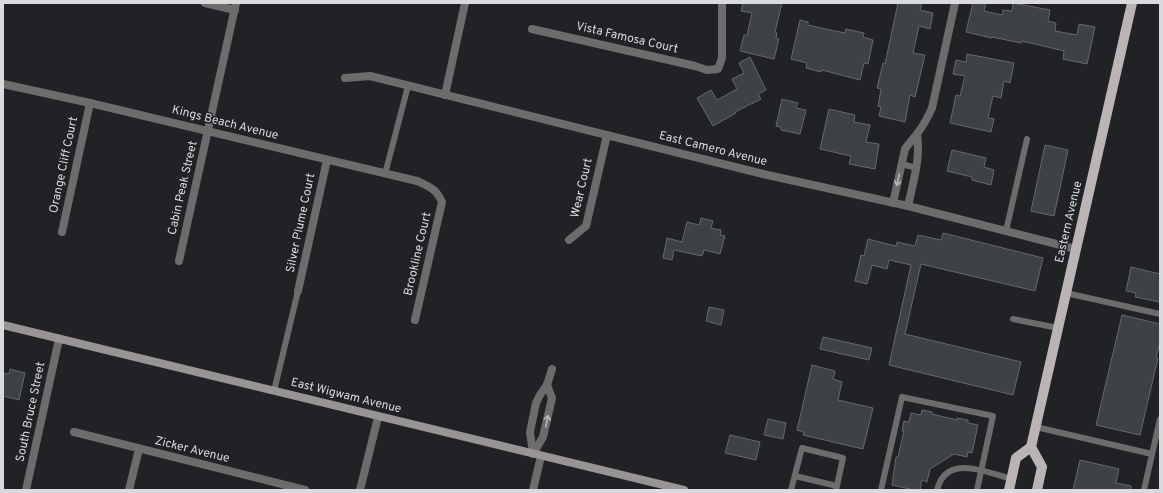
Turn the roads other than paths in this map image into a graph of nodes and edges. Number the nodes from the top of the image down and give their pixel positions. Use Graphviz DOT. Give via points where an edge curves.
graph roads {
  1 [pos="205,3"];
  2 [pos="466,3"];
  3 [pos="722,3"];
  4 [pos="955,3"];
  5 [pos="1132,3"];
  6 [pos="236,6"];
  7 [pos="532,29"];
  8 [pos="344,78"];
  9 [pos="3,84"];
  10 [pos="408,86"];
  11 [pos="445,95"];
  12 [pos="90,103"];
  13 [pos="208,131"];
  14 [pos="917,134"];
  15 [pos="607,135"];
  16 [pos="1027,139"];
  17 [pos="327,160"];
  18 [pos="902,164"];
  19 [pos="916,168"];
  20 [pos="385,174"];
  21 [pos="438,194"];
  22 [pos="893,203"];
  23 [pos="908,206"];
  24 [pos="1006,231"];
  25 [pos="62,232"];
  26 [pos="569,240"];
  27 [pos="1076,249"];
  28 [pos="179,261"];
  29 [pos="298,291"];
  30 [pos="1066,293"];
  31 [pos="1160,314"];
  32 [pos="1013,319"];
  33 [pos="415,320"];
  34 [pos="3,325"];
  35 [pos="1058,328"];
  36 [pos="59,339"];
  37 [pos="552,369"];
  38 [pos="547,385"];
  39 [pos="274,391"];
  40 [pos="378,416"];
  41 [pos="1160,419"];
  42 [pos="1036,427"];
  43 [pos="74,432"];
  44 [pos="1031,447"];
  45 [pos="139,449"];
  46 [pos="1152,454"];
  47 [pos="537,455"];
  48 [pos="981,470"];
  49 [pos="795,476"];
  50 [pos="1011,479"];
  51 [pos="836,488"];
  52 [pos="26,490"];
  53 [pos="129,490"];
  54 [pos="304,490"];
  55 [pos="360,490"];
  56 [pos="533,490"];
  57 [pos="684,490"];
  58 [pos="791,490"];
  59 [pos="881,490"];
  60 [pos="937,490"];
  61 [pos="977,490"];
  62 [pos="1009,490"];
  63 [pos="1037,490"];
  64 [pos="1144,490"];
  1 -- 6 [label="street"];
  2 -- 11 [label="street"];
  3 -- 7 [label="street, Vista Famosa Court" via="722,58 718,68 707,70"];
  4 -- 14 [label="street" via="932,108"];
  5 -- 27 [label="main road, Eastern Avenue"];
  6 -- 13 [label="street, Cabin Peak Street"];
  8 -- 10 [label="street, East Camero Avenue" via="370,76"];
  9 -- 12 [label="street, Kings Beach Avenue"];
  10 -- 11 [label="street, East Camero Avenue"];
  10 -- 20 [label="lane"];
  11 -- 15 [label="street, East Camero Avenue"];
  12 -- 13 [label="street, Kings Beach Avenue"];
  12 -- 25 [label="street, Orange Cliff Court"];
  13 -- 17 [label="street, Kings Beach Avenue"];
  13 -- 28 [label="street, Cabin Peak Street"];
  14 -- 18 [label="street" via="905,149"];
  14 -- 19 [label="street" via="919,150"];
  15 -- 22 [label="street, East Camero Avenue"];
  15 -- 26 [label="street, Wear Court" via="586,226"];
  16 -- 24 [label="lane"];
  17 -- 20 [label="street, Kings Beach Avenue"];
  17 -- 29 [label="street, Silver Plume Court"];
  18 -- 19 [label="lane"];
  18 -- 22 [label="street, one-way"];
  19 -- 23 [label="street"];
  20 -- 21 [label="street, Kings Beach Avenue" via="417,181 430,186"];
  21 -- 33 [label="street, Brookline Court" via="442,202"];
  22 -- 23 [label="street, East Camero Avenue"];
  23 -- 24 [label="street, East Camero Avenue"];
  24 -- 27 [label="street, East Camero Avenue"];
  27 -- 30 [label="main road, Eastern Avenue"];
  29 -- 39 [label="lane"];
  30 -- 31 [label="lane"];
  30 -- 35 [label="main road, Eastern Avenue"];
  32 -- 35 [label="lane"];
  34 -- 36 [label="main road, East Wigwam Avenue"];
  35 -- 42 [label="main road, Eastern Avenue"];
  36 -- 39 [label="main road, East Wigwam Avenue"];
  36 -- 52 [label="street, South Bruce Street"];
  37 -- 38 [label="street"];
  47 -- 38 [label="street, one-way" via="552,398"];
  38 -- 47 [label="street" via="536,403 530,432"];
  39 -- 40 [label="main road, East Wigwam Avenue"];
  40 -- 47 [label="main road, East Wigwam Avenue"];
  40 -- 55 [label="street"];
  41 -- 46 [label="lane"];
  42 -- 44 [label="main road, Eastern Avenue"];
  42 -- 46 [label="lane"];
  43 -- 45 [label="street, Zicker Avenue"];
  44 -- 50 [label="main road" via="1016,458"];
  44 -- 63 [label="main road" via="1042,467"];
  45 -- 53 [label="street"];
  45 -- 54 [label="street, Zicker Avenue"];
  46 -- 64 [label="lane"];
  47 -- 56 [label="street"];
  47 -- 57 [label="main road, East Wigwam Avenue"];
  48 -- 50 [label="lane"];
  48 -- 59 [label="lane" via="993,416 902,397"];
  48 -- 60 [label="lane" via="959,467 950,470 942,477"];
  48 -- 61 [label="lane"];
  49 -- 51 [label="lane"];
  49 -- 51 [label="lane" via="802,448 843,458"];
  49 -- 58 [label="lane"];
  50 -- 62 [label="main road"];
}
